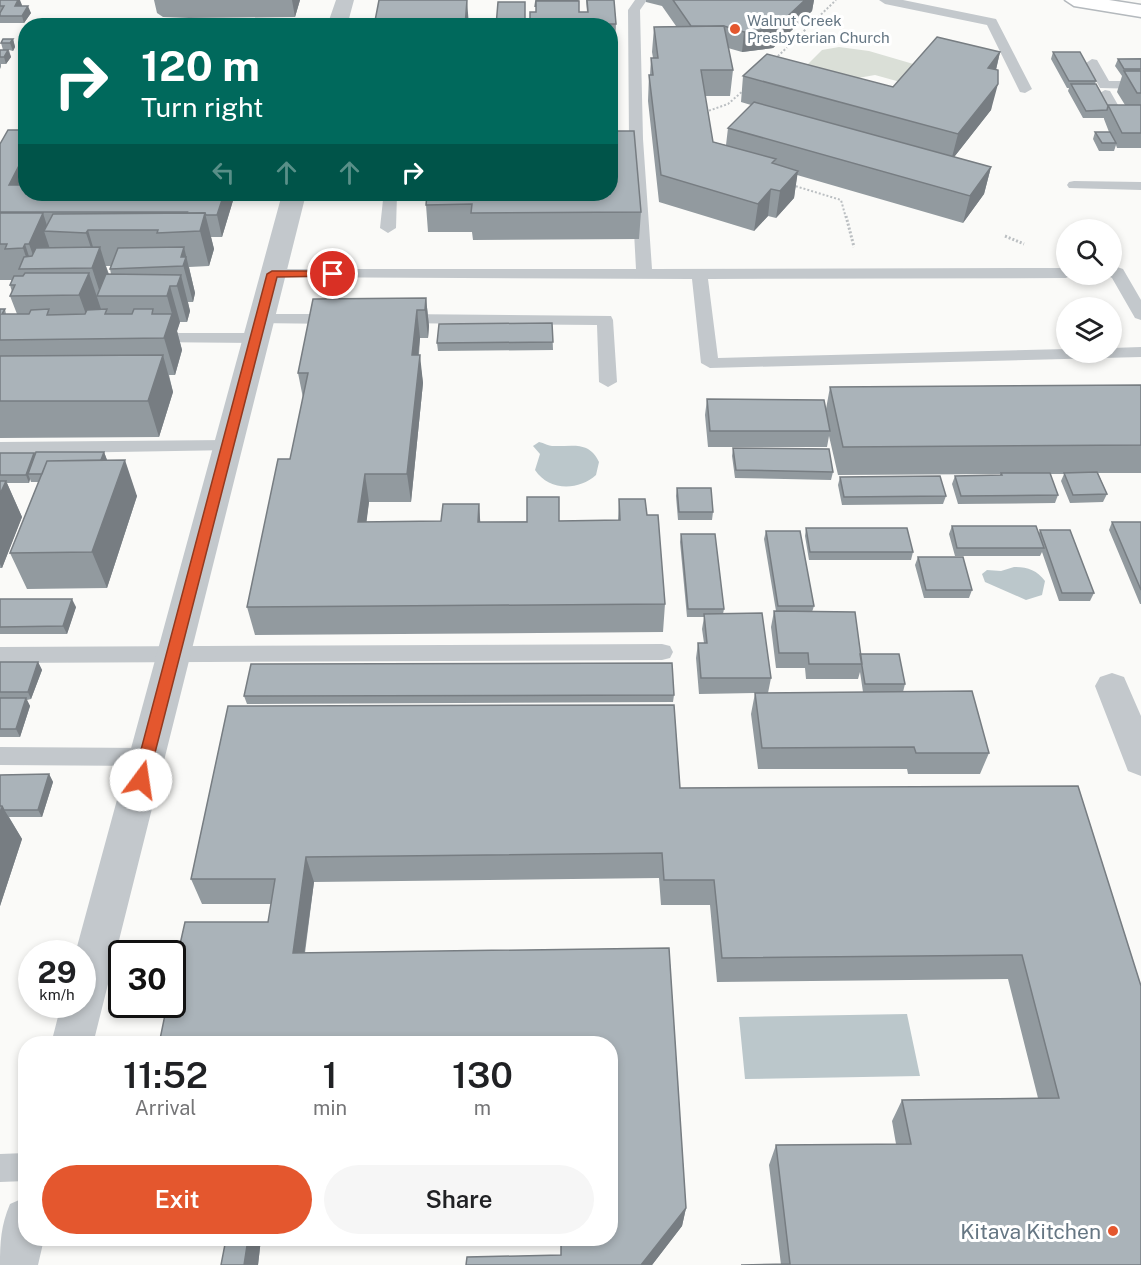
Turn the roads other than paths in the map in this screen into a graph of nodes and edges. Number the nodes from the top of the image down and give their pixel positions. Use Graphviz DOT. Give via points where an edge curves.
graph roads {
  1 [pos="345,0"];
  2 [pos="641,0"];
  3 [pos="885,0"];
  4 [pos="1074,0"];
  5 [pos="1141,11"];
  6 [pos="339,18"];
  7 [pos="1092,63"];
  8 [pos="1141,85"];
  9 [pos="1025,89"];
  10 [pos="1105,94"];
  11 [pos="1141,116"];
  12 [pos="1074,185"];
  13 [pos="1141,186"];
  14 [pos="292,201"];
  15 [pos="390,201"];
  16 [pos="388,228"];
  17 [pos="1056,273"];
  18 [pos="272,274"];
  19 [pos="644,274"];
  20 [pos="699,274"];
  21 [pos="1122,281"];
  22 [pos="1141,315"];
  23 [pos="357,319"];
  24 [pos="381,319"];
  25 [pos="258,328"];
  26 [pos="140,338"];
  27 [pos="1141,352"];
  28 [pos="608,382"];
  29 [pos="227,446"];
  30 [pos="0,448"];
  31 [pos="662,652"];
  32 [pos="0,655"];
  33 [pos="173,655"];
  34 [pos="1112,686"];
  35 [pos="0,756"];
  36 [pos="147,757"];
  37 [pos="1141,761"];
  38 [pos="96,951"];
  39 [pos="78,1018"];
  40 [pos="74,1036"];
  41 [pos="18,1167"];
  42 [pos="0,1168"];
  43 [pos="19,1246"];
  44 [pos="14,1265"];
  1 -- 6 [label="street"];
  2 -- 19 [label="lane" via="634,10"];
  3 -- 9 [label="lane" via="992,22"];
  4 -- 5 [label="highway"];
  7 -- 8 [label="lane" via="1105,85"];
  10 -- 11 [label="lane" via="1118,116"];
  12 -- 13 [label="lane"];
  14 -- 18 [label="street"];
  15 -- 16 [label="lane"];
  17 -- 20 [label="lane"];
  18 -- 19 [label="lane"];
  18 -- 25 [label="street"];
  19 -- 20 [label="lane"];
  20 -- 27 [label="lane" via="710,363"];
  21 -- 22 [label="lane"];
  23 -- 25 [label="lane"];
  24 -- 28 [label="lane" via="605,320"];
  25 -- 26 [label="lane"];
  25 -- 29 [label="street"];
  29 -- 30 [label="lane"];
  29 -- 33 [label="street"];
  31 -- 33 [label="lane"];
  32 -- 33 [label="lane"];
  33 -- 36 [label="street"];
  34 -- 37 [label="street"];
  35 -- 36 [label="lane"];
  36 -- 38 [label="street"];
  39 -- 40 [label="street"];
  41 -- 42 [label="lane"];
  43 -- 44 [label="street"];
}
